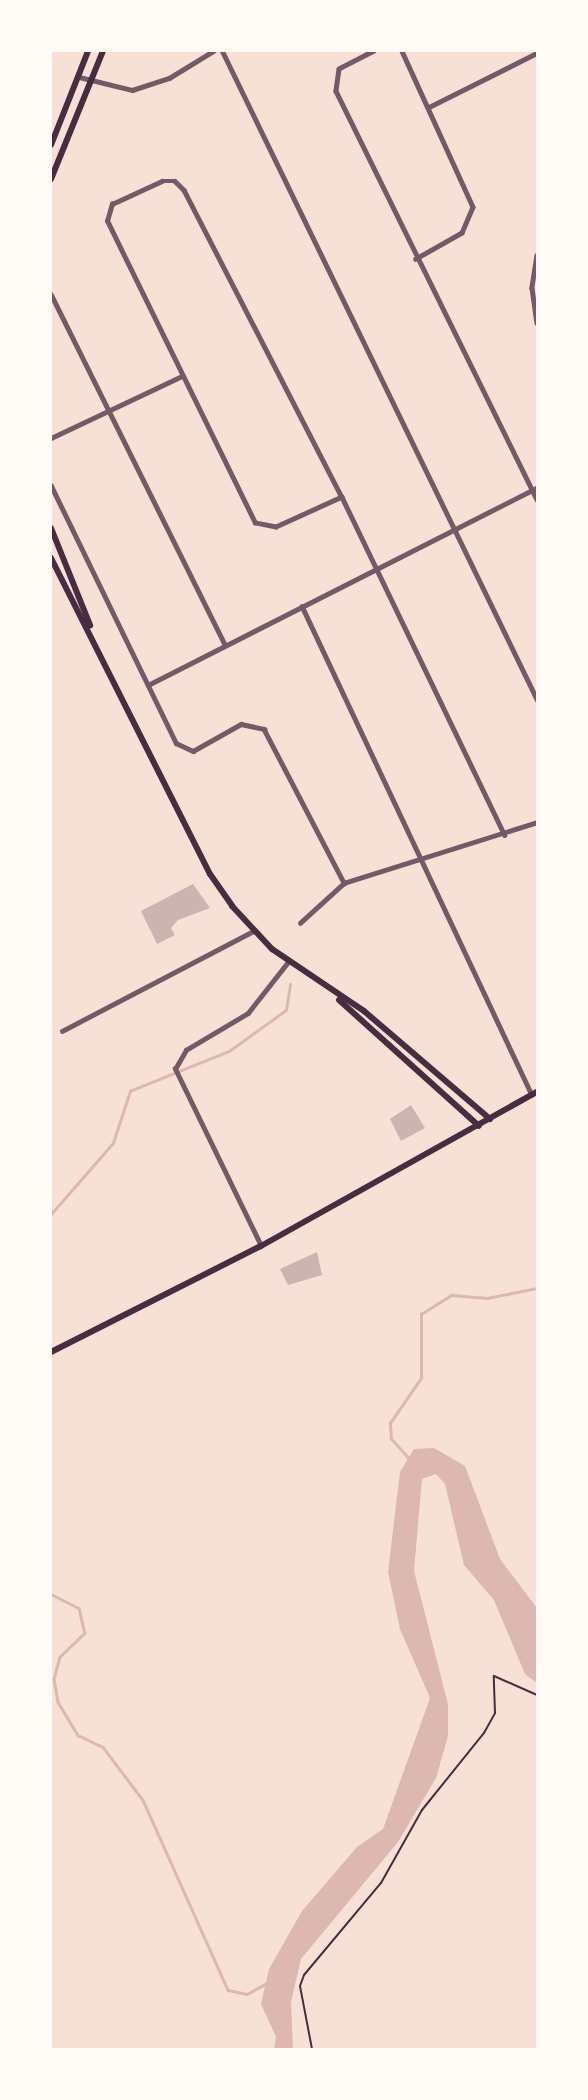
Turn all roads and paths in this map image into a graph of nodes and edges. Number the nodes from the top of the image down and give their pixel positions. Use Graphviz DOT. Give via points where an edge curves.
graph roads {
  1 [pos="88,51"];
  2 [pos="103,51"];
  3 [pos="213,51"];
  4 [pos="222,51"];
  5 [pos="373,51"];
  6 [pos="402,51"];
  7 [pos="537,53"];
  8 [pos="79,77"];
  9 [pos="92,81"];
  10 [pos="429,107"];
  11 [pos="51,145"];
  12 [pos="51,179"];
  13 [pos="537,256"];
  14 [pos="416,260"];
  15 [pos="534,289"];
  16 [pos="51,295"];
  17 [pos="537,323"];
  18 [pos="182,376"];
  19 [pos="108,412"];
  20 [pos="51,438"];
  21 [pos="51,485"];
  22 [pos="535,489"];
  23 [pos="342,497"];
  24 [pos="537,499"];
  25 [pos="51,528"];
  26 [pos="451,530"];
  27 [pos="51,558"];
  28 [pos="376,568"];
  29 [pos="302,606"];
  30 [pos="93,637"];
  31 [pos="225,645"];
  32 [pos="148,685"];
  33 [pos="537,700"];
  34 [pos="537,822"];
  35 [pos="505,835"];
  36 [pos="425,860"];
  37 [pos="344,883"];
  38 [pos="300,923"];
  39 [pos="253,931"];
  40 [pos="288,961"];
  41 [pos="338,999"];
  42 [pos="62,1031"];
  43 [pos="535,1094"];
  44 [pos="491,1119"];
  45 [pos="479,1126"];
  46 [pos="261,1246"];
  47 [pos="51,1352"];
  48 [pos="537,1695"];
  49 [pos="312,2049"];
  1 -- 8 [label="main road"];
  2 -- 9 [label="main road"];
  3 -- 9 [label="street" via="169,78 132,90"];
  4 -- 26 [label="street"];
  5 -- 14 [label="street" via="334,76"];
  6 -- 10 [label="street"];
  7 -- 10 [label="street"];
  8 -- 9 [label="street"];
  8 -- 11 [label="main road"];
  9 -- 12 [label="main road"];
  10 -- 14 [label="street" via="473,207 462,233"];
  13 -- 15 [label="street"];
  14 -- 22 [label="street"];
  15 -- 17 [label="street"];
  16 -- 19 [label="street"];
  18 -- 19 [label="street"];
  18 -- 23 [label="street" via="255,523 276,527"];
  18 -- 23 [label="street" via="106,214 112,204 162,181 180,185"];
  19 -- 20 [label="street"];
  19 -- 31 [label="street"];
  21 -- 32 [label="street"];
  22 -- 24 [label="street"];
  22 -- 26 [label="street"];
  23 -- 28 [label="street"];
  25 -- 30 [label="main road"];
  26 -- 28 [label="street"];
  26 -- 33 [label="street"];
  27 -- 30 [label="main road"];
  28 -- 29 [label="street"];
  28 -- 35 [label="street"];
  29 -- 31 [label="street"];
  29 -- 36 [label="street"];
  30 -- 39 [label="main road" via="210,874"];
  31 -- 32 [label="street"];
  32 -- 37 [label="street" via="186,751 242,724 264,729"];
  34 -- 35 [label="street"];
  35 -- 36 [label="street"];
  36 -- 37 [label="street"];
  36 -- 43 [label="street"];
  37 -- 38 [label="street"];
  39 -- 40 [label="main road"];
  39 -- 42 [label="street"];
  40 -- 41 [label="main road"];
  40 -- 46 [label="street" via="248,1013 186,1050 175,1069"];
  41 -- 44 [label="main road" via="364,1011"];
  41 -- 45 [label="main road"];
  43 -- 44 [label="main road"];
  44 -- 45 [label="main road"];
  45 -- 46 [label="main road"];
  46 -- 47 [label="main road"];
  48 -- 49 [label="path" via="495,1676 495,1713 484,1733 422,1810 381,1883 304,1975 300,1986"];
}
